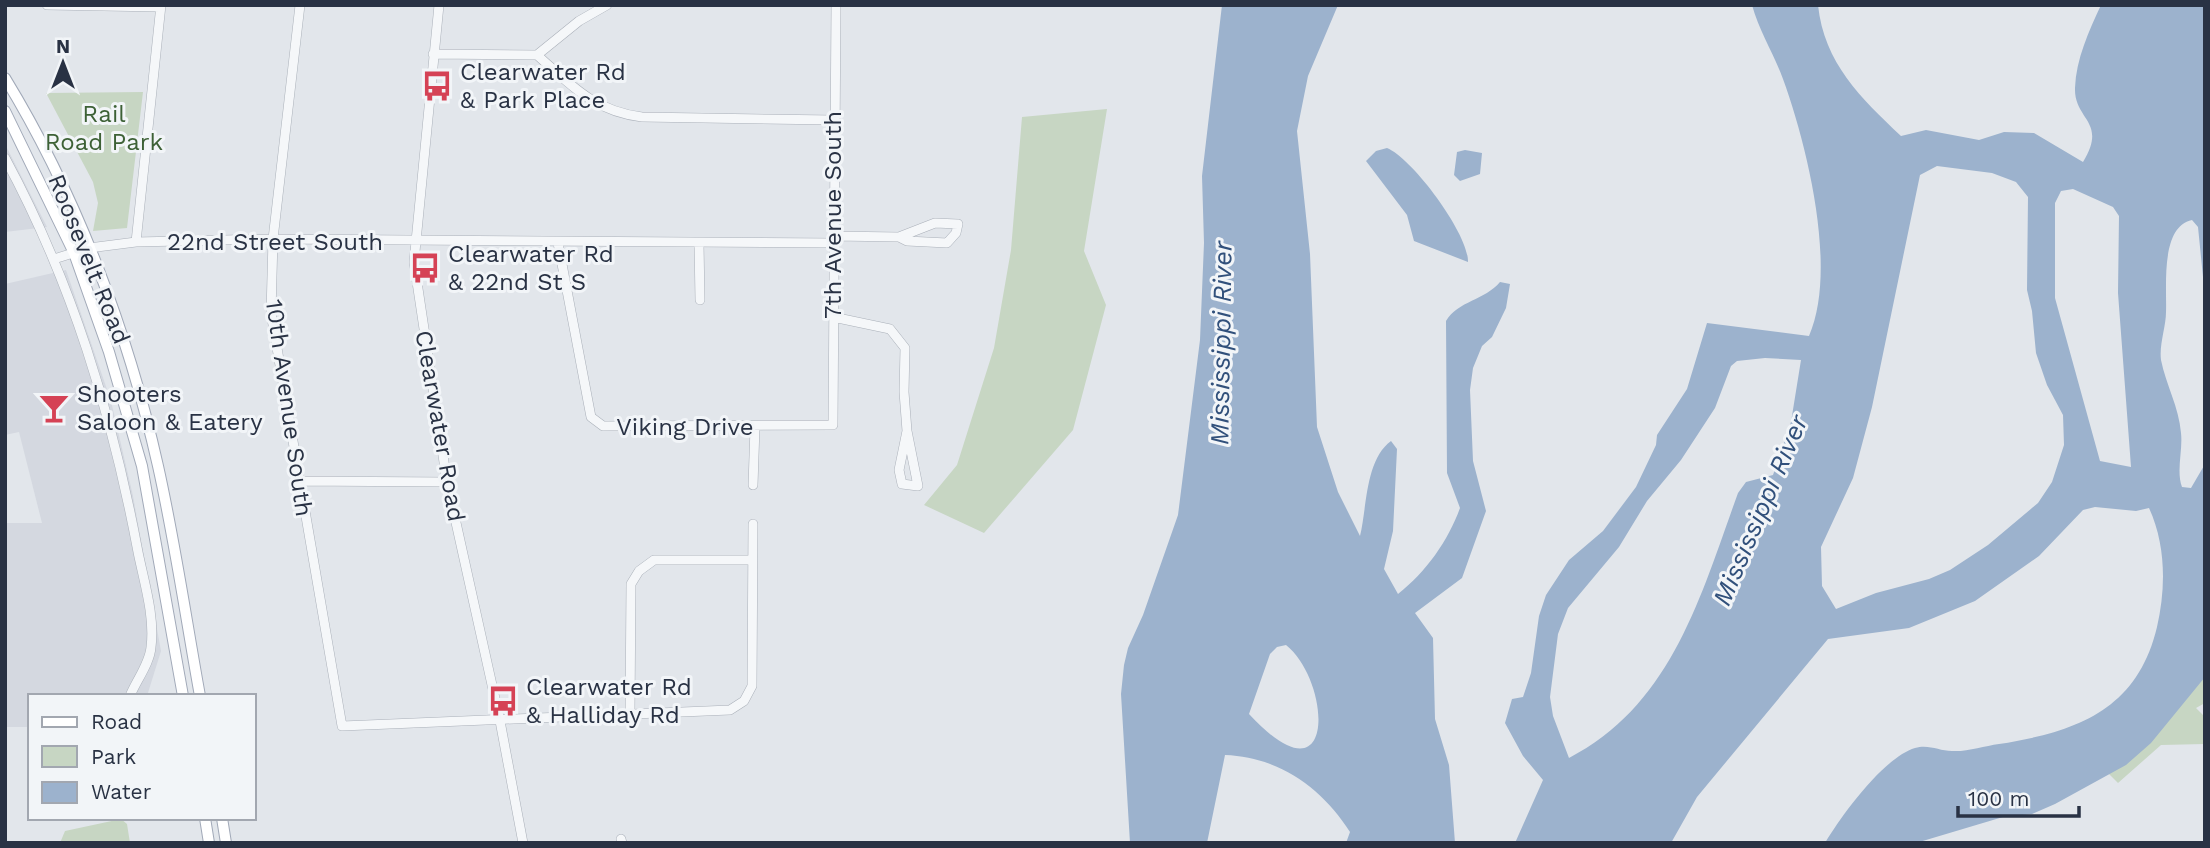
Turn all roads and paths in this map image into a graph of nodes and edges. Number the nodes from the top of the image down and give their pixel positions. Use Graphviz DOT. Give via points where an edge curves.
graph roads {
  1 [pos="300,5"];
  2 [pos="439,5"];
  3 [pos="607,5"];
  4 [pos="836,5"];
  5 [pos="47,6"];
  6 [pos="160,6"];
  7 [pos="433,54"];
  8 [pos="537,55"];
  9 [pos="5,78"];
  10 [pos="5,111"];
  11 [pos="833,120"];
  12 [pos="5,158"];
  13 [pos="899,237"];
  14 [pos="273,239"];
  15 [pos="834,240"];
  16 [pos="136,242"];
  17 [pos="414,242"];
  18 [pos="558,243"];
  19 [pos="699,243"];
  20 [pos="89,248"];
  21 [pos="74,253"];
  22 [pos="54,259"];
  23 [pos="700,300"];
  24 [pos="833,317"];
  25 [pos="833,425"];
  26 [pos="755,427"];
  27 [pos="908,431"];
  28 [pos="297,481"];
  29 [pos="447,481"];
  30 [pos="753,485"];
  31 [pos="752,524"];
  32 [pos="752,560"];
  33 [pos="132,694"];
  34 [pos="183,694"];
  35 [pos="200,694"];
  36 [pos="630,713"];
  37 [pos="500,721"];
  38 [pos="205,820"];
  39 [pos="222,820"];
  40 [pos="209,843"];
  41 [pos="226,843"];
  42 [pos="523,843"];
  1 -- 14 [label="street, 10th Avenue South"];
  2 -- 7 [label="street, Clearwater Road"];
  3 -- 8 [label="street"];
  4 -- 11 [label="street, 7th Avenue South"];
  5 -- 6 [label="street"];
  6 -- 16 [label="street"];
  7 -- 8 [label="street"];
  7 -- 17 [label="street, Clearwater Road"];
  8 -- 11 [label="street" via="595,104 616,114"];
  9 -- 20 [label="main road, Roosevelt Road" via="43,146"];
  10 -- 21 [label="main road, Roosevelt Road"];
  11 -- 15 [label="street, 7th Avenue South"];
  12 -- 22 [label="street, Roosevelt Road"];
  13 -- 13 [label="street" via="947,243 958,224 935,223"];
  13 -- 15 [label="street, 22nd Street South"];
  14 -- 16 [label="street, 22nd Street South"];
  14 -- 17 [label="street, 22nd Street South"];
  14 -- 28 [label="street, 10th Avenue South" via="271,313"];
  15 -- 19 [label="street, 22nd Street South"];
  15 -- 24 [label="street, 7th Avenue South"];
  16 -- 20 [label="street, 22nd Street South"];
  17 -- 18 [label="street, 22nd Street South"];
  17 -- 29 [label="street, Clearwater Road" via="417,290"];
  18 -- 19 [label="street, 22nd Street South"];
  18 -- 26 [label="street, Viking Drive" via="592,418 603,426"];
  19 -- 23 [label="street"];
  20 -- 21 [label="street, 22nd Street South"];
  20 -- 35 [label="main road, Roosevelt Road" via="124,345 158,466"];
  21 -- 22 [label="street, 22nd Street South"];
  21 -- 34 [label="main road, Roosevelt Road" via="142,466"];
  22 -- 33 [label="street, Roosevelt Road" via="104,402 151,618 152,649"];
  24 -- 25 [label="street, 7th Avenue South"];
  24 -- 27 [label="street" via="890,329 905,348"];
  25 -- 26 [label="street, Viking Drive"];
  26 -- 30 [label="street"];
  27 -- 27 [label="street" via="899,470 902,484 918,486"];
  28 -- 29 [label="street"];
  28 -- 37 [label="street, 10th Avenue South" via="342,726"];
  29 -- 37 [label="street, Clearwater Road"];
  31 -- 32 [label="street"];
  32 -- 36 [label="street" via="752,686 744,701 730,710"];
  32 -- 36 [label="street" via="654,560 639,571 631,584"];
  36 -- 37 [label="street"];
  37 -- 42 [label="street, Clearwater Road"];
  38 -- 40 [label="main road"];
  39 -- 41 [label="main road"];
}
